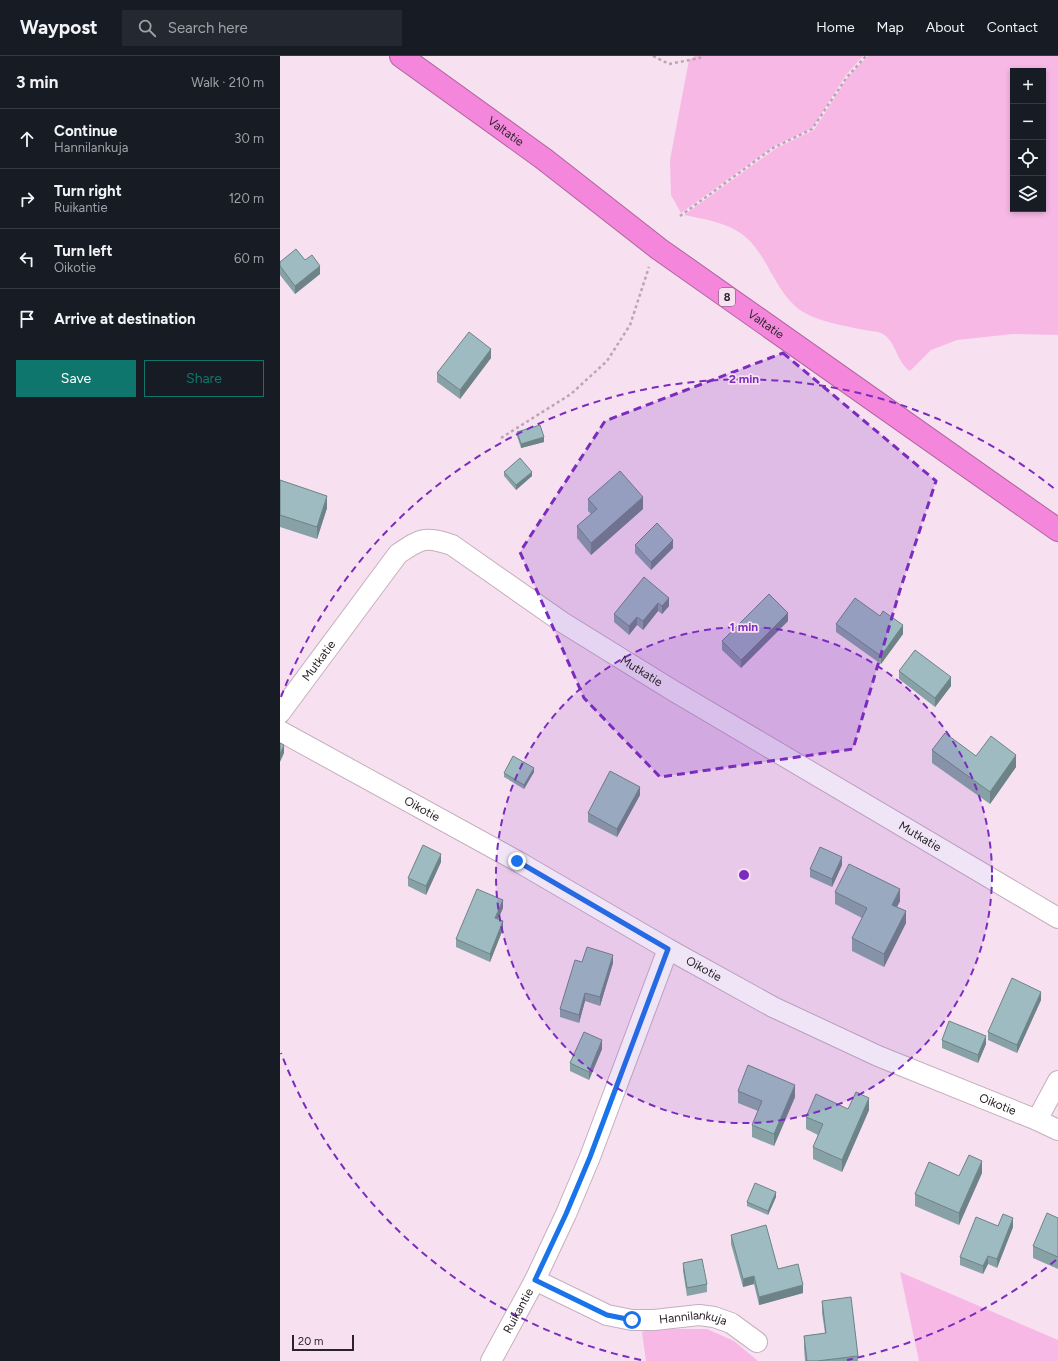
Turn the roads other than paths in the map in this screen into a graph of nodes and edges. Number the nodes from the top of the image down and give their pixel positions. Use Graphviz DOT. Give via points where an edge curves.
graph roads {
  1 [pos="401,56"];
  2 [pos="1058,530"];
  3 [pos="280,713"];
  4 [pos="280,730"];
  5 [pos="1058,918"];
  6 [pos="668,949"];
  7 [pos="1058,1081"];
  8 [pos="1037,1120"];
  9 [pos="1058,1130"];
  10 [pos="535,1280"];
  11 [pos="757,1342"];
  12 [pos="491,1361"];
  1 -- 2 [label="highway, Valtatie / 8" via="544,159 659,249"];
  3 -- 5 [label="street, Mutkatie" via="398,554 420,540 436,540 452,545 562,622 672,690"];
  4 -- 6 [label="street, Oikotie" via="517,861"];
  6 -- 8 [label="street, Oikotie" via="773,1007 878,1056"];
  6 -- 10 [label="street, Ruikantie" via="590,1157"];
  7 -- 8 [label="street"];
  8 -- 9 [label="street, Oikotie"];
  10 -- 11 [label="street, Hannilankuja" via="607,1315 632,1320 699,1315 714,1317 731,1323"];
  10 -- 12 [label="street, Ruikantie"];
}
